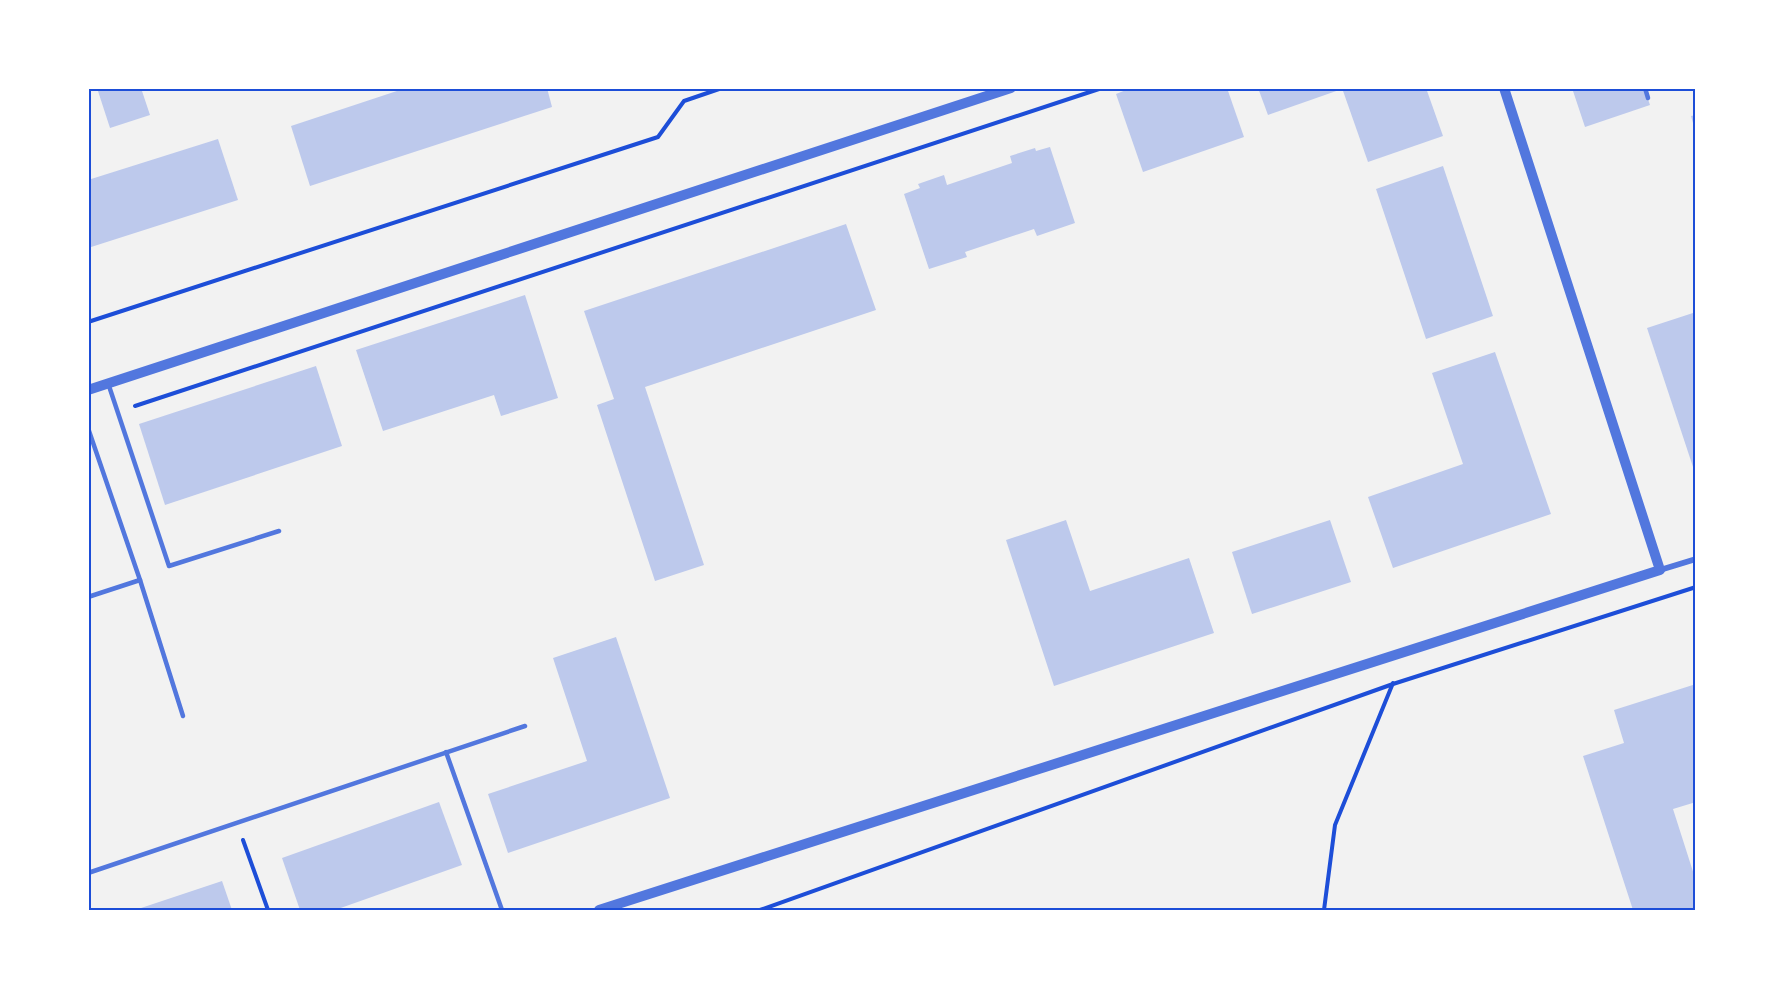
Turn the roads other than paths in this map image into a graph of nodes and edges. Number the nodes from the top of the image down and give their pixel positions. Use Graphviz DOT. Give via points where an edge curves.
graph roads {
  1 [pos="1011,88"];
  2 [pos="1504,88"];
  3 [pos="1645,88"];
  4 [pos="1648,98"];
  5 [pos="108,383"];
  6 [pos="88,390"];
  7 [pos="88,428"];
  8 [pos="279,531"];
  9 [pos="1695,559"];
  10 [pos="1660,570"];
  11 [pos="140,580"];
  12 [pos="88,597"];
  13 [pos="183,716"];
  14 [pos="525,726"];
  15 [pos="446,752"];
  16 [pos="88,873"];
  17 [pos="502,910"];
  18 [pos="599,910"];
  1 -- 5 [label="street"];
  2 -- 10 [label="street"];
  3 -- 4 [label="lane"];
  5 -- 6 [label="street"];
  5 -- 8 [label="lane" via="169,566"];
  7 -- 11 [label="lane"];
  9 -- 10 [label="street"];
  10 -- 18 [label="street"];
  11 -- 12 [label="lane"];
  11 -- 13 [label="lane"];
  14 -- 15 [label="lane"];
  15 -- 16 [label="lane"];
  15 -- 17 [label="lane"];
}
